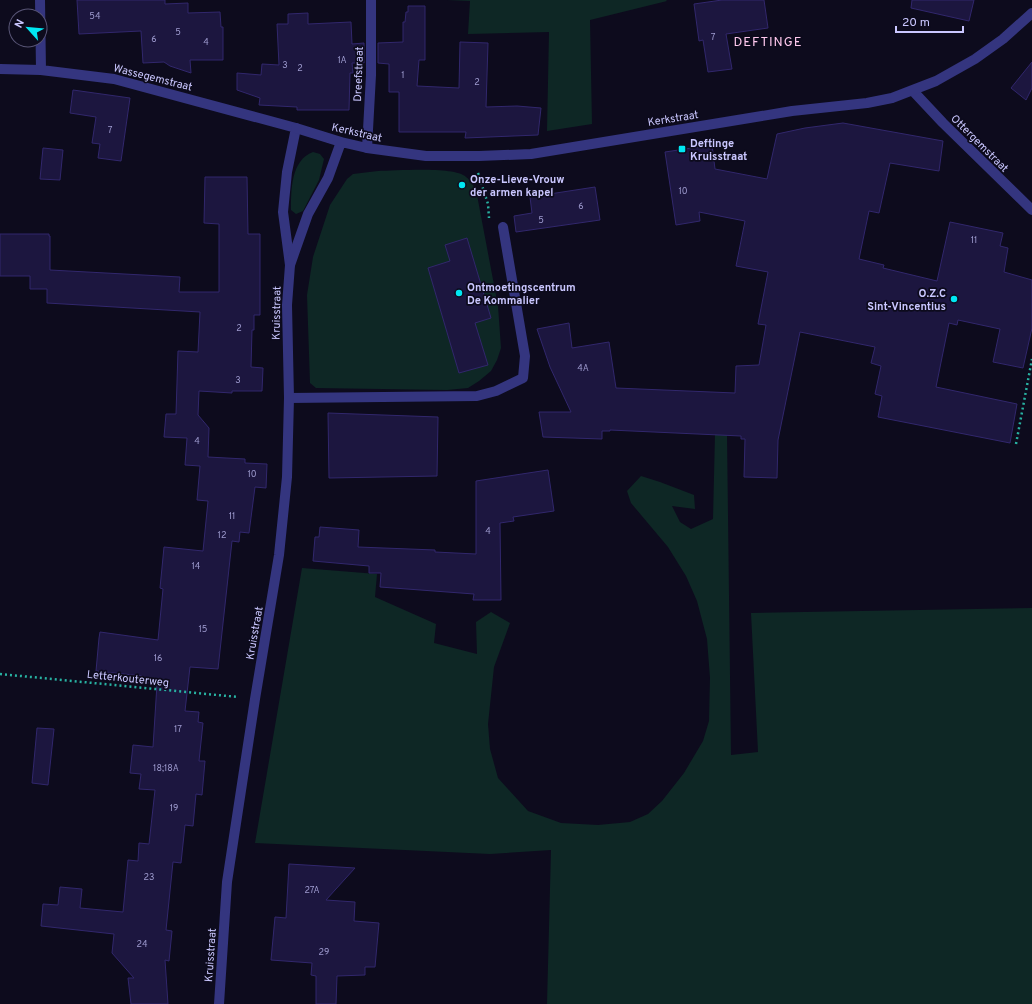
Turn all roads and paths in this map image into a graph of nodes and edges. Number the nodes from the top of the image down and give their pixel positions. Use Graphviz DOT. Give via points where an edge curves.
graph roads {
  1 [pos="40,0"];
  2 [pos="371,0"];
  3 [pos="1032,13"];
  4 [pos="0,69"];
  5 [pos="41,70"];
  6 [pos="913,91"];
  7 [pos="296,128"];
  8 [pos="341,142"];
  9 [pos="367,148"];
  10 [pos="479,156"];
  11 [pos="1032,210"];
  12 [pos="503,227"];
  13 [pos="290,265"];
  14 [pos="1032,359"];
  15 [pos="289,398"];
  16 [pos="1016,444"];
  17 [pos="0,674"];
  18 [pos="255,699"];
  19 [pos="219,1004"];
  1 -- 5 [label="street"];
  2 -- 9 [label="street, Dreefstraat"];
  3 -- 6 [label="street, Kerkstraat" via="1003,39 975,58"];
  4 -- 5 [label="street, Wassegemstraat"];
  5 -- 7 [label="street, Wassegemstraat" via="114,79"];
  6 -- 10 [label="street, Kerkstraat" via="867,103 792,111 531,154"];
  6 -- 11 [label="street, Ottergemstraat"];
  7 -- 8 [label="street, Kerkstraat"];
  7 -- 13 [label="street, Kruisstraat" via="287,172 284,212"];
  8 -- 9 [label="street, Kerkstraat"];
  8 -- 13 [label="street, Kruisstraat" via="328,178 308,214"];
  9 -- 10 [label="street, Kerkstraat" via="426,156"];
  10 -- 12 [label="path" via="478,174 490,219"];
  12 -- 15 [label="street" via="525,356 523,378 496,391 477,396"];
  13 -- 15 [label="street, Kruisstraat" via="287,305"];
  14 -- 16 [label="path"];
  15 -- 18 [label="street, Kruisstraat" via="287,477 279,555"];
  17 -- 18 [label="path, Letterkouterweg"];
  18 -- 19 [label="street, Kruisstraat" via="227,882"];
}
